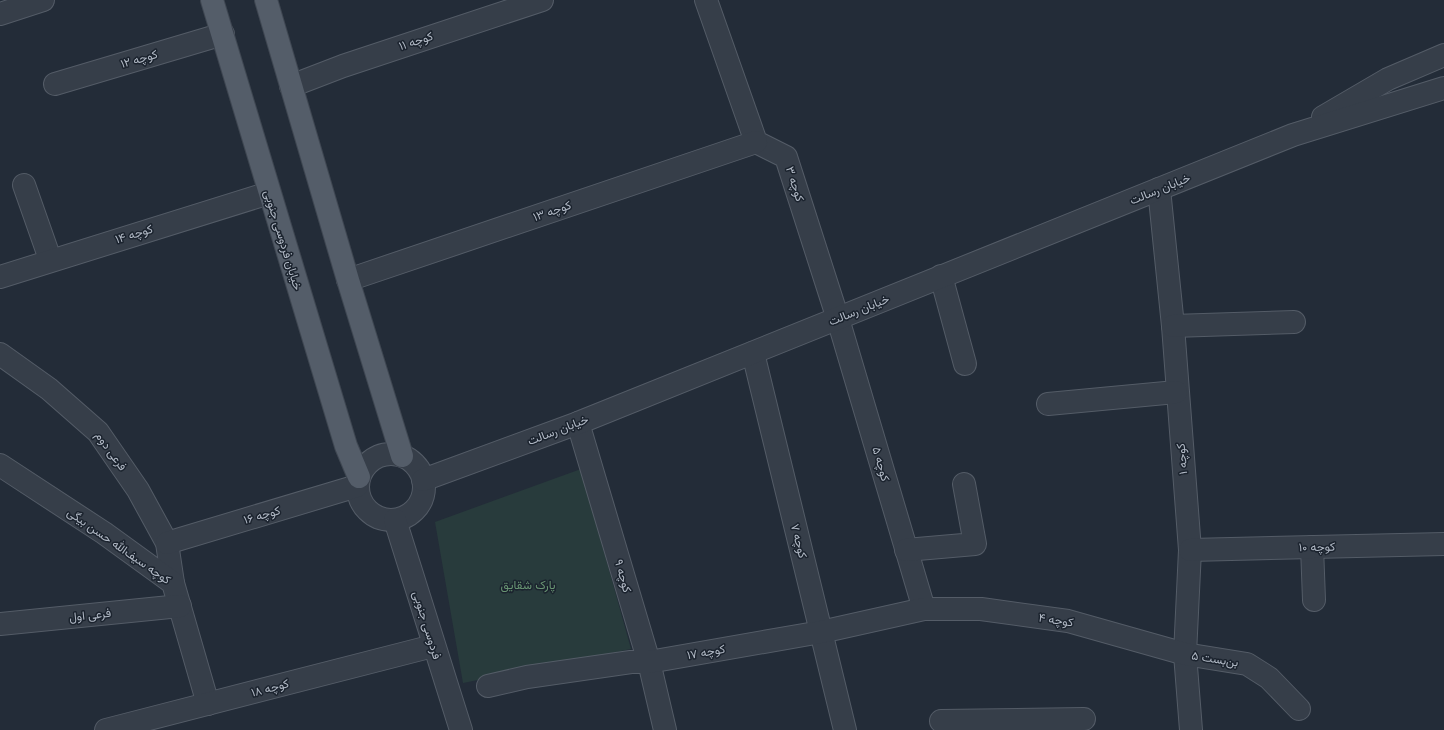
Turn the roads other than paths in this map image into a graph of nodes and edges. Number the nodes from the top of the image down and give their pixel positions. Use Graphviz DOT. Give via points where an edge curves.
graph roads {
  1 [pos="43,0"];
  2 [pos="212,0"];
  3 [pos="266,0"];
  4 [pos="542,0"];
  5 [pos="706,0"];
  6 [pos="0,14"];
  7 [pos="222,34"];
  8 [pos="1444,55"];
  9 [pos="55,84"];
  10 [pos="291,86"];
  11 [pos="1444,88"];
  12 [pos="1293,135"];
  13 [pos="756,142"];
  14 [pos="24,185"];
  15 [pos="1159,189"];
  16 [pos="269,193"];
  17 [pos="50,259"];
  18 [pos="0,276"];
  19 [pos="941,276"];
  20 [pos="348,280"];
  21 [pos="838,318"];
  22 [pos="1294,322"];
  23 [pos="1172,326"];
  24 [pos="753,353"];
  25 [pos="0,354"];
  26 [pos="965,364"];
  27 [pos="1176,392"];
  28 [pos="1048,404"];
  29 [pos="578,423"];
  30 [pos="402,456"];
  31 [pos="0,466"];
  32 [pos="423,480"];
  33 [pos="358,482"];
  34 [pos="964,484"];
  35 [pos="395,520"];
  36 [pos="167,543"];
  37 [pos="1444,544"];
  38 [pos="1312,547"];
  39 [pos="906,550"];
  40 [pos="1190,550"];
  41 [pos="173,583"];
  42 [pos="1314,600"];
  43 [pos="180,606"];
  44 [pos="924,609"];
  45 [pos="0,624"];
  46 [pos="821,632"];
  47 [pos="434,646"];
  48 [pos="1185,654"];
  49 [pos="649,662"];
  50 [pos="488,686"];
  51 [pos="208,704"];
  52 [pos="1299,709"];
  53 [pos="1084,719"];
  54 [pos="941,721"];
  55 [pos="173,722"];
  56 [pos="1030,725"];
  57 [pos="106,730"];
  58 [pos="461,730"];
  59 [pos="665,730"];
  60 [pos="843,730"];
  61 [pos="1191,730"];
  1 -- 6 [label="street"];
  2 -- 7 [label="main road, خیابان فردوسی جنوبی"];
  3 -- 10 [label="main road"];
  4 -- 10 [label="street, کوچه ۱۱" via="343,66"];
  5 -- 13 [label="street"];
  7 -- 9 [label="street, کوچه ۱۲"];
  7 -- 16 [label="main road, خیابان فردوسی جنوبی"];
  8 -- 12 [label="street" via="1388,80"];
  10 -- 20 [label="main road"];
  11 -- 12 [label="street"];
  12 -- 15 [label="street, خیابان رسالت"];
  13 -- 20 [label="street, کوچه ۱۳"];
  13 -- 21 [label="street, کوچه ۳" via="786,157"];
  14 -- 17 [label="street"];
  15 -- 19 [label="street, خیابان رسالت"];
  15 -- 23 [label="street, کوچه ۱"];
  16 -- 17 [label="street, کوچه ۱۴"];
  16 -- 33 [label="main road, خیابان فردوسی جنوبی"];
  17 -- 18 [label="street, کوچه ۱۴"];
  19 -- 21 [label="street, خیابان رسالت"];
  19 -- 26 [label="street"];
  20 -- 30 [label="main road"];
  21 -- 24 [label="street, خیابان رسالت"];
  21 -- 39 [label="street, کوچه ۵"];
  22 -- 23 [label="street"];
  23 -- 27 [label="street, کوچه ۱"];
  24 -- 29 [label="street, خیابان رسالت"];
  24 -- 46 [label="street, کوچه ۷"];
  25 -- 36 [label="street, فرعی دوم" via="49,389 98,432 138,490"];
  27 -- 28 [label="street"];
  27 -- 40 [label="street, کوچه ۱"];
  29 -- 32 [label="street, خیابان رسالت"];
  29 -- 49 [label="street, کوچه ۹"];
  30 -- 32 [label="street" via="419,470"];
  30 -- 33 [label="street" via="389,454 376,458 365,466"];
  31 -- 41 [label="street, کوچه سیف‌الله حسن بیگی" via="104,533"];
  32 -- 35 [label="street" via="423,491 417,506 405,517"];
  33 -- 35 [label="street" via="359,498 364,508 373,516"];
  33 -- 36 [label="street, کوچه ۱۶"];
  34 -- 39 [label="street" via="975,544"];
  35 -- 47 [label="street, فردوسی جنوبی"];
  36 -- 41 [label="street, فرعی دوم"];
  37 -- 38 [label="street, کوچه ۱۰"];
  38 -- 40 [label="street, کوچه ۱۰"];
  38 -- 42 [label="street"];
  39 -- 44 [label="street, کوچه ۵"];
  40 -- 48 [label="street, کوچه ۱"];
  41 -- 43 [label="street, کوچه سیف‌الله حسن بیگی"];
  43 -- 45 [label="street, فرعی اول"];
  43 -- 51 [label="street, کوچه سیف‌الله حسن بیگی"];
  44 -- 46 [label="street, کوچه ۱۷"];
  44 -- 48 [label="street, کوچه ۴" via="981,610 1068,620"];
  46 -- 49 [label="street, کوچه ۱۷"];
  46 -- 60 [label="street, کوچه ۷"];
  47 -- 51 [label="street, کوچه ۱۸"];
  47 -- 58 [label="street, فردوسی جنوبی"];
  48 -- 52 [label="street, بن‌بست ۵" via="1247,664 1270,678"];
  48 -- 61 [label="street, کوچه ۱"];
  49 -- 50 [label="street, کوچه ۱۷" via="631,662 527,677"];
  49 -- 59 [label="street, کوچه ۹"];
  51 -- 55 [label="street, کوچه ۱۸"];
  53 -- 56 [label="street"];
  54 -- 56 [label="street"];
  55 -- 57 [label="street, کوچه ۱۸"];
}
